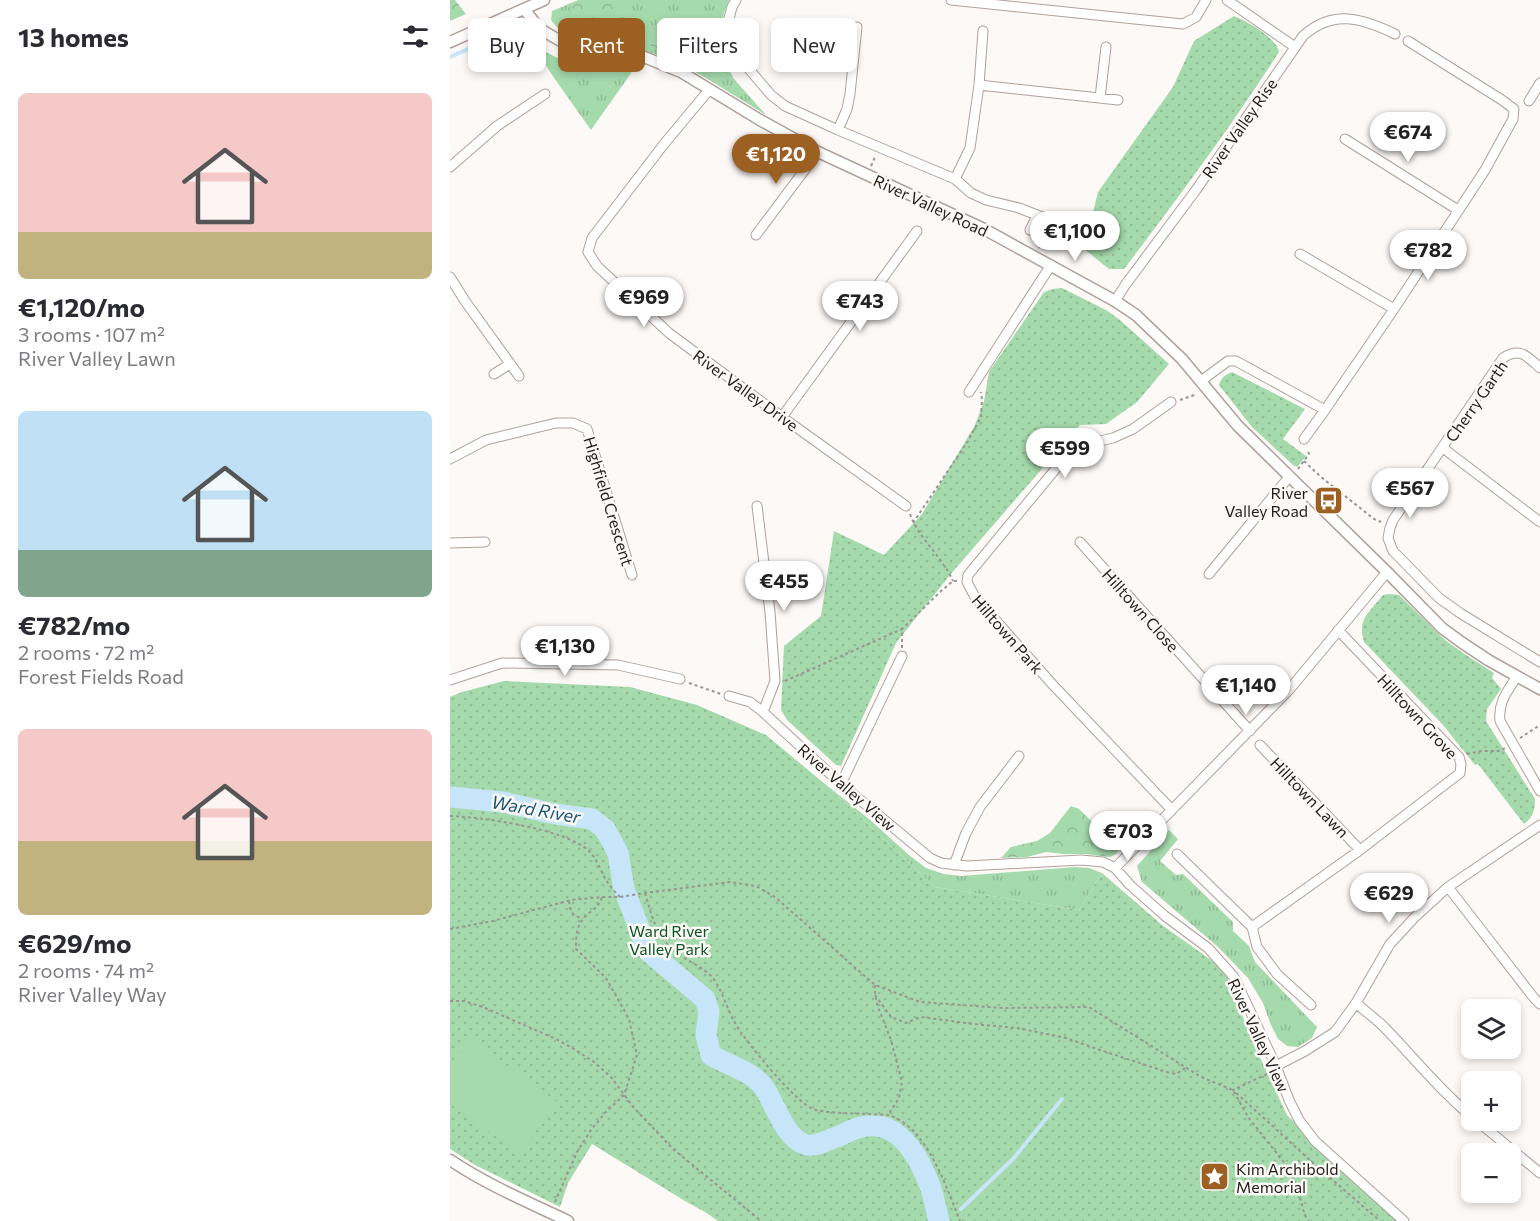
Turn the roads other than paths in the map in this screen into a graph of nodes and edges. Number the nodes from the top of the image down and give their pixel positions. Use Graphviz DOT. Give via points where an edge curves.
graph roads {
  1 [pos="544,0"];
  2 [pos="736,0"];
  3 [pos="951,0"];
  4 [pos="1206,0"];
  5 [pos="1227,0"];
  6 [pos="965,1"];
  7 [pos="524,9"];
  8 [pos="983,31"];
  9 [pos="1395,33"];
  10 [pos="1408,41"];
  11 [pos="450,42"];
  12 [pos="1106,47"];
  13 [pos="1294,47"];
  14 [pos="852,72"];
  15 [pos="1540,83"];
  16 [pos="979,85"];
  17 [pos="709,90"];
  18 [pos="546,94"];
  19 [pos="1100,98"];
  20 [pos="1118,100"];
  21 [pos="1529,101"];
  22 [pos="838,130"];
  23 [pos="1345,139"];
  24 [pos="818,152"];
  25 [pos="450,167"];
  26 [pos="955,178"];
  27 [pos="1458,210"];
  28 [pos="1037,216"];
  29 [pos="1055,222"];
  30 [pos="1030,230"];
  31 [pos="917,231"];
  32 [pos="756,235"];
  33 [pos="1300,254"];
  34 [pos="1051,265"];
  35 [pos="450,277"];
  36 [pos="1115,300"];
  37 [pos="1394,309"];
  38 [pos="510,364"];
  39 [pos="1540,368"];
  40 [pos="494,374"];
  41 [pos="519,376"];
  42 [pos="1201,381"];
  43 [pos="969,392"];
  44 [pos="1172,402"];
  45 [pos="1325,410"];
  46 [pos="782,417"];
  47 [pos="1304,439"];
  48 [pos="1443,448"];
  49 [pos="450,459"];
  50 [pos="1290,478"];
  51 [pos="906,506"];
  52 [pos="757,507"];
  53 [pos="1540,522"];
  54 [pos="485,542"];
  55 [pos="1080,542"];
  56 [pos="450,543"];
  57 [pos="1387,572"];
  58 [pos="1209,574"];
  59 [pos="632,575"];
  60 [pos="1338,630"];
  61 [pos="902,656"];
  62 [pos="1540,662"];
  63 [pos="1517,676"];
  64 [pos="680,679"];
  65 [pos="450,680"];
  66 [pos="1540,689"];
  67 [pos="729,696"];
  68 [pos="763,712"];
  69 [pos="1250,731"];
  70 [pos="1260,745"];
  71 [pos="1019,756"];
  72 [pos="841,784"];
  73 [pos="1540,791"];
  74 [pos="1172,810"];
  75 [pos="1540,825"];
  76 [pos="1360,850"];
  77 [pos="1177,854"];
  78 [pos="954,865"];
  79 [pos="1115,868"];
  80 [pos="1448,887"];
  81 [pos="1251,927"];
  82 [pos="1356,1003"];
  83 [pos="1540,1004"];
  84 [pos="1311,1005"];
  85 [pos="1276,1066"];
  86 [pos="1461,1108"];
  87 [pos="1489,1131"];
  88 [pos="450,1160"];
  89 [pos="1540,1173"];
  90 [pos="567,1221"];
  91 [pos="1404,1221"];
  1 -- 7 [label="street"];
  2 -- 22 [label="street" via="728,22 732,48 785,106"];
  3 -- 6 [label="street"];
  4 -- 6 [label="street" via="1196,16 1183,24"];
  5 -- 13 [label="street"];
  7 -- 11 [label="street"];
  7 -- 17 [label="street, River Valley Road" via="540,29 564,43 586,50 645,57 681,72"];
  8 -- 16 [label="street"];
  9 -- 13 [label="street, River Valley Rise" via="1359,20 1335,18 1311,29"];
  10 -- 27 [label="street" via="1514,109 1514,119"];
  12 -- 19 [label="street"];
  13 -- 36 [label="street, River Valley Rise"];
  14 -- 22 [label="street" via="847,109"];
  15 -- 21 [label="street"];
  16 -- 19 [label="street"];
  16 -- 26 [label="street" via="970,148"];
  17 -- 24 [label="street, River Valley Road"];
  17 -- 46 [label="street, River Valley Drive" via="592,238 588,252 597,266 669,333"];
  18 -- 25 [label="street" via="497,126"];
  19 -- 20 [label="street"];
  22 -- 26 [label="street"];
  23 -- 27 [label="street"];
  24 -- 32 [label="street"];
  24 -- 34 [label="street, River Valley Road" via="984,229"];
  26 -- 28 [label="street" via="986,200"];
  27 -- 37 [label="street"];
  28 -- 29 [label="street"];
  28 -- 30 [label="street"];
  31 -- 46 [label="street"];
  33 -- 37 [label="street"];
  34 -- 36 [label="street, River Valley Road"];
  34 -- 43 [label="street"];
  35 -- 38 [label="street"];
  36 -- 42 [label="street, River Valley Road" via="1164,341"];
  37 -- 45 [label="street"];
  38 -- 40 [label="street"];
  38 -- 41 [label="street"];
  39 -- 48 [label="street, Cherry Garth" via="1521,353 1504,358"];
  42 -- 45 [label="street" via="1228,361 1236,361"];
  42 -- 50 [label="street, River Valley Road" via="1238,426"];
  44 -- 74 [label="street, Hilltown Park" via="1133,429 1078,446 975,566 967,582 975,597 1053,685"];
  45 -- 47 [label="street"];
  46 -- 51 [label="street, River Valley Drive"];
  48 -- 53 [label="street, Cherry Garth"];
  48 -- 62 [label="street, Cherry Garth" via="1390,528 1388,538 1393,551 1460,614"];
  49 -- 59 [label="street, Highfield Crescent" via="486,440 556,423 573,423 587,429"];
  50 -- 57 [label="street, River Valley Road"];
  50 -- 58 [label="street"];
  52 -- 68 [label="street" via="775,681"];
  54 -- 56 [label="street"];
  55 -- 69 [label="street, Hilltown Close"];
  57 -- 60 [label="street"];
  57 -- 63 [label="street, River Valley Road" via="1442,628"];
  60 -- 69 [label="street"];
  60 -- 76 [label="street, Hilltown Grove" via="1459,757 1461,764 1460,773"];
  61 -- 72 [label="street"];
  63 -- 66 [label="street, River Valley Road"];
  63 -- 73 [label="street" via="1501,703 1500,721"];
  64 -- 65 [label="street" via="618,665 502,663"];
  67 -- 68 [label="street, River Valley View" via="750,702"];
  68 -- 72 [label="street, River Valley View"];
  69 -- 74 [label="street"];
  70 -- 76 [label="street, Hilltown Lawn"];
  71 -- 78 [label="street" via="980,807"];
  72 -- 78 [label="street, River Valley View" via="930,858"];
  74 -- 79 [label="street"];
  75 -- 80 [label="street"];
  76 -- 81 [label="street, Hilltown Grove"];
  77 -- 81 [label="street"];
  78 -- 79 [label="street, River Valley View" via="1082,860 1103,862"];
  79 -- 85 [label="street, River Valley View" via="1148,901 1208,948 1234,977"];
  80 -- 82 [label="street" via="1390,944"];
  80 -- 83 [label="street"];
  81 -- 84 [label="street" via="1257,947 1277,974"];
  82 -- 85 [label="street" via="1335,1032"];
  82 -- 86 [label="street"];
  85 -- 91 [label="street, River Valley View" via="1299,1120 1315,1141"];
  87 -- 89 [label="street"];
  88 -- 90 [label="street"];
}
